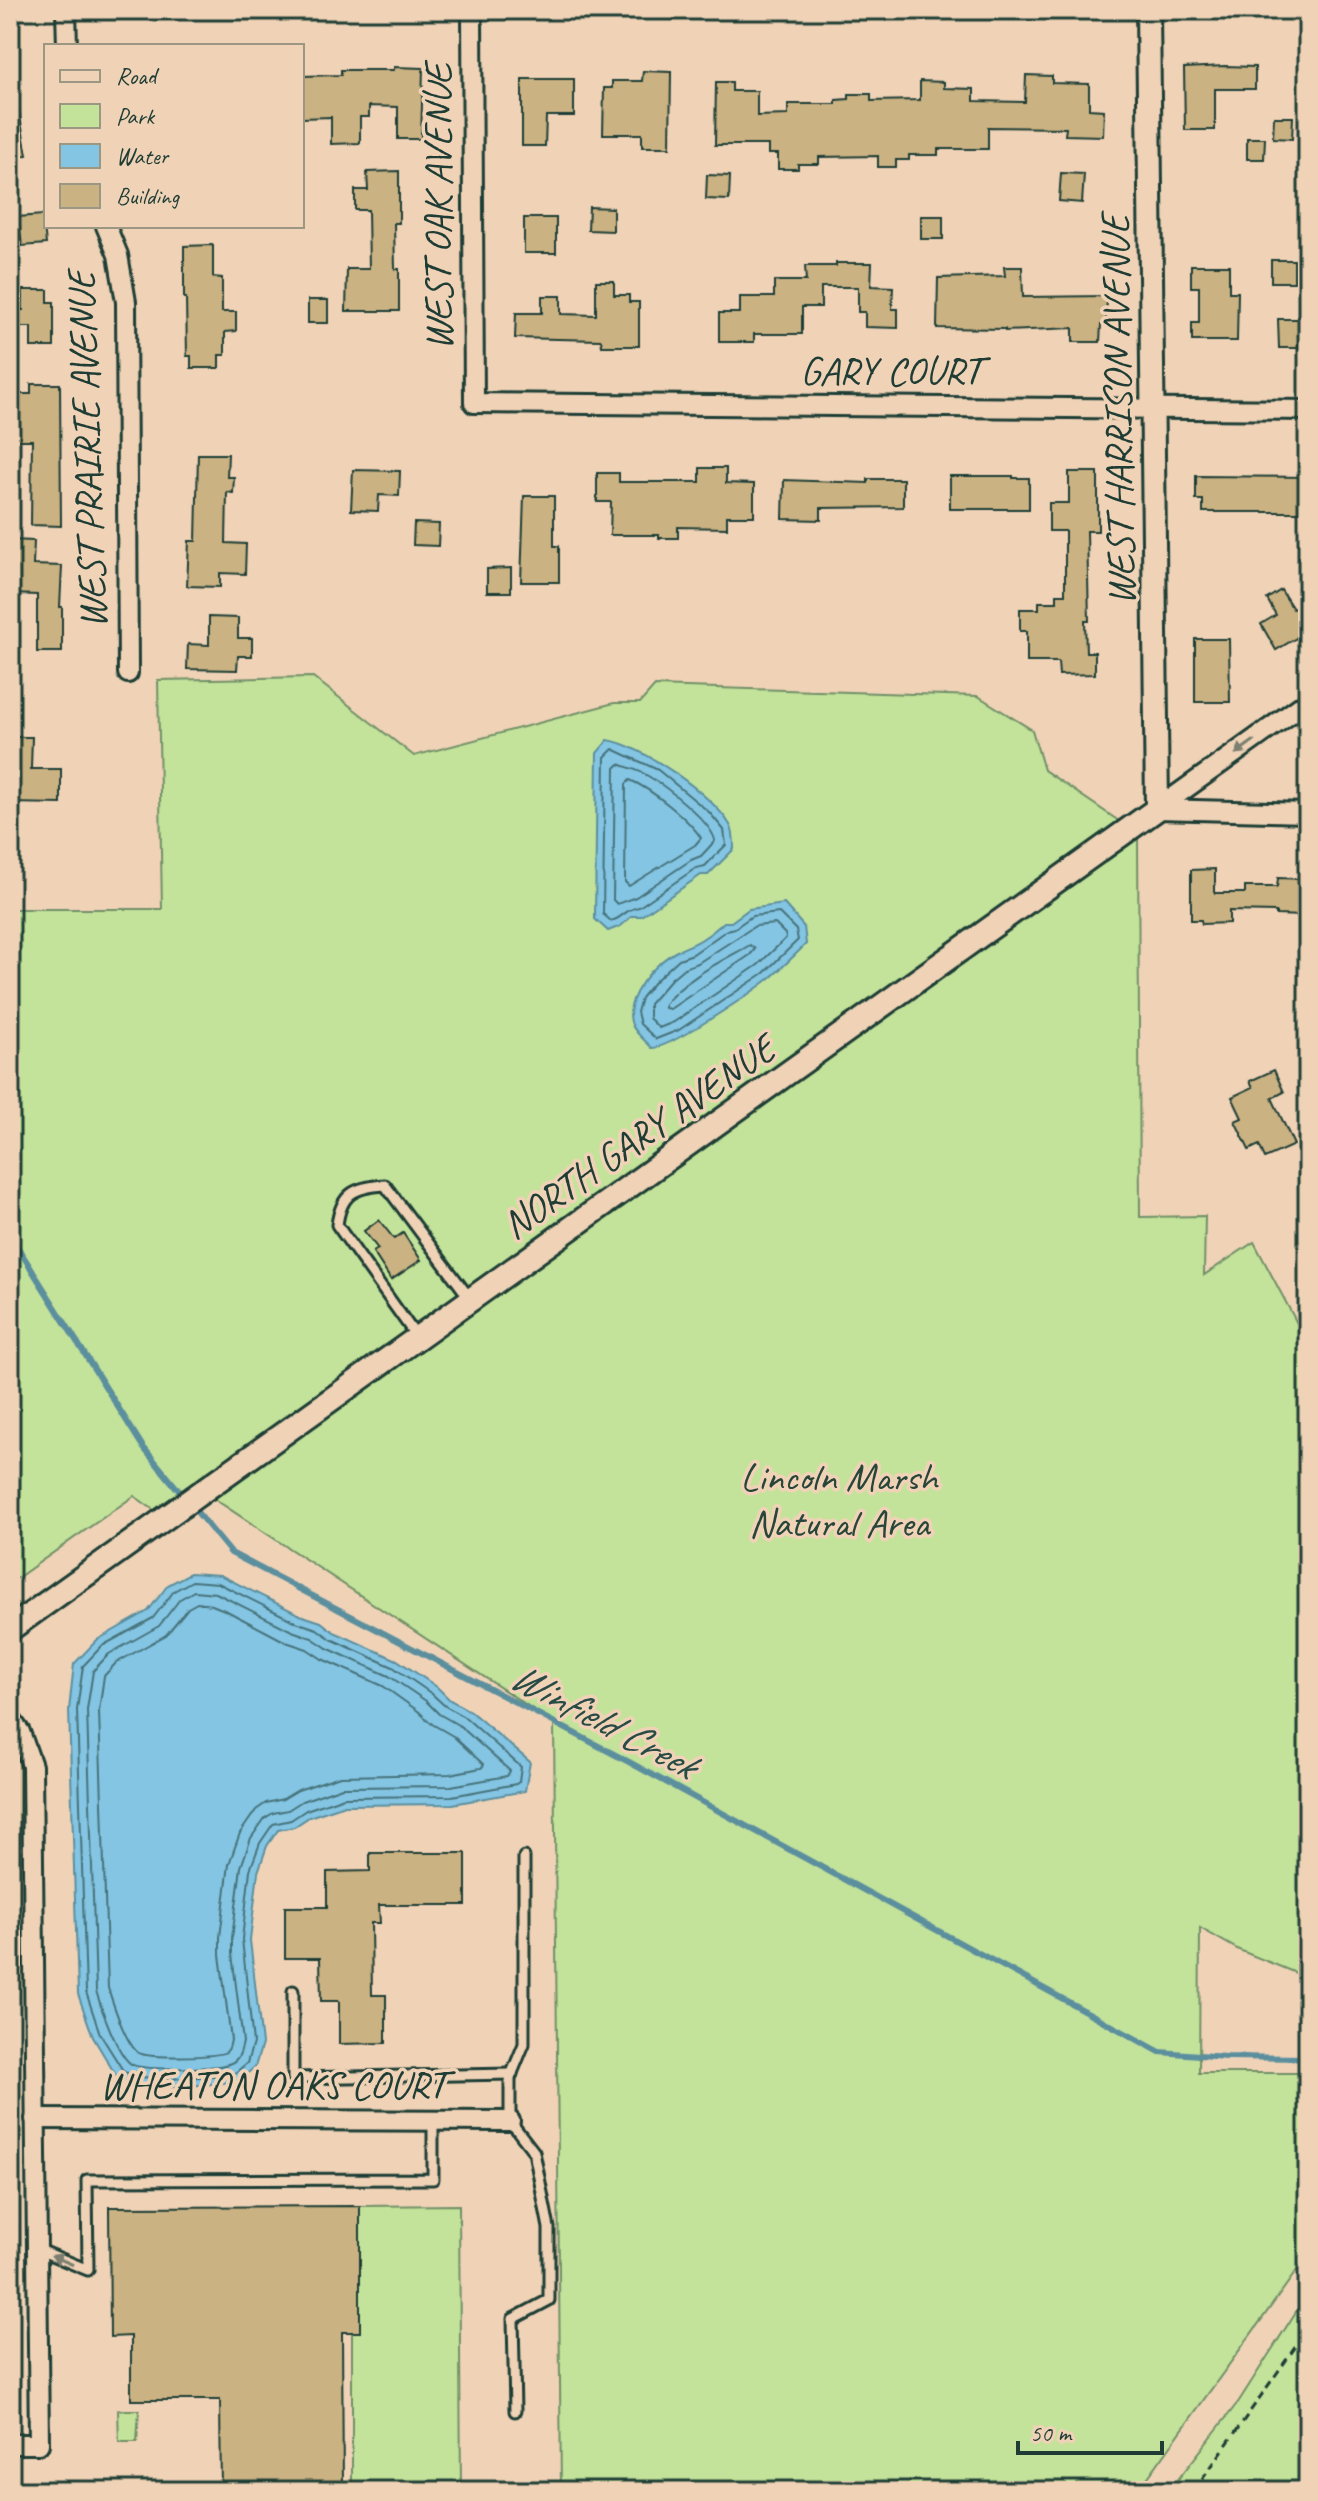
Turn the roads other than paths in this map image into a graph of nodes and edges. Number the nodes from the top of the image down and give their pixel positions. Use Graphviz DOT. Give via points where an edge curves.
graph roads {
  1 [pos="66,10"];
  2 [pos="472,10"];
  3 [pos="1148,10"];
  4 [pos="67,44"];
  5 [pos="107,228"];
  6 [pos="474,403"];
  7 [pos="1153,408"];
  8 [pos="1308,410"];
  9 [pos="128,673"];
  10 [pos="1308,701"];
  11 [pos="1157,809"];
  12 [pos="1308,813"];
  13 [pos="471,1300"];
  14 [pos="418,1338"];
  15 [pos="10,1629"];
  16 [pos="10,1718"];
  17 [pos="524,1857"];
  18 [pos="293,1991"];
  19 [pos="512,2074"];
  20 [pos="35,2119"];
  21 [pos="433,2121"];
  22 [pos="510,2121"];
  23 [pos="37,2249"];
  24 [pos="515,2411"];
  25 [pos="10,2444"];
  1 -- 4 [label="street"];
  2 -- 6 [label="street, WEST OAK AVENUE"];
  3 -- 7 [label="street, WEST HARRISON AVENUE"];
  5 -- 9 [label="street, WEST PRAIRIE AVENUE" via="118,255 126,302"];
  6 -- 7 [label="street, GARY COURT"];
  7 -- 8 [label="street, GARY COURT"];
  7 -- 11 [label="street, WEST HARRISON AVENUE"];
  10 -- 11 [label="street, NORTH GARY AVENUE, one-way"];
  11 -- 12 [label="street"];
  11 -- 13 [label="street, NORTH GARY AVENUE"];
  13 -- 14 [label="street, NORTH GARY AVENUE"];
  13 -- 14 [label="lane" via="385,1185 355,1190 339,1210 337,1225"];
  14 -- 15 [label="street, NORTH GARY AVENUE"];
  16 -- 20 [label="street" via="32,1766"];
  17 -- 19 [label="lane" via="524,2044"];
  18 -- 19 [label="lane" via="293,2078"];
  19 -- 22 [label="lane"];
  20 -- 21 [label="street, WHEATON OAKS COURT"];
  20 -- 23 [label="street"];
  21 -- 22 [label="street, WHEATON OAKS COURT"];
  21 -- 23 [label="lane, one-way" via="433,2179 87,2180 88,2270"];
  22 -- 24 [label="lane" via="534,2152 549,2228 549,2300 513,2319"];
  23 -- 25 [label="street" via="39,2444"];
}
